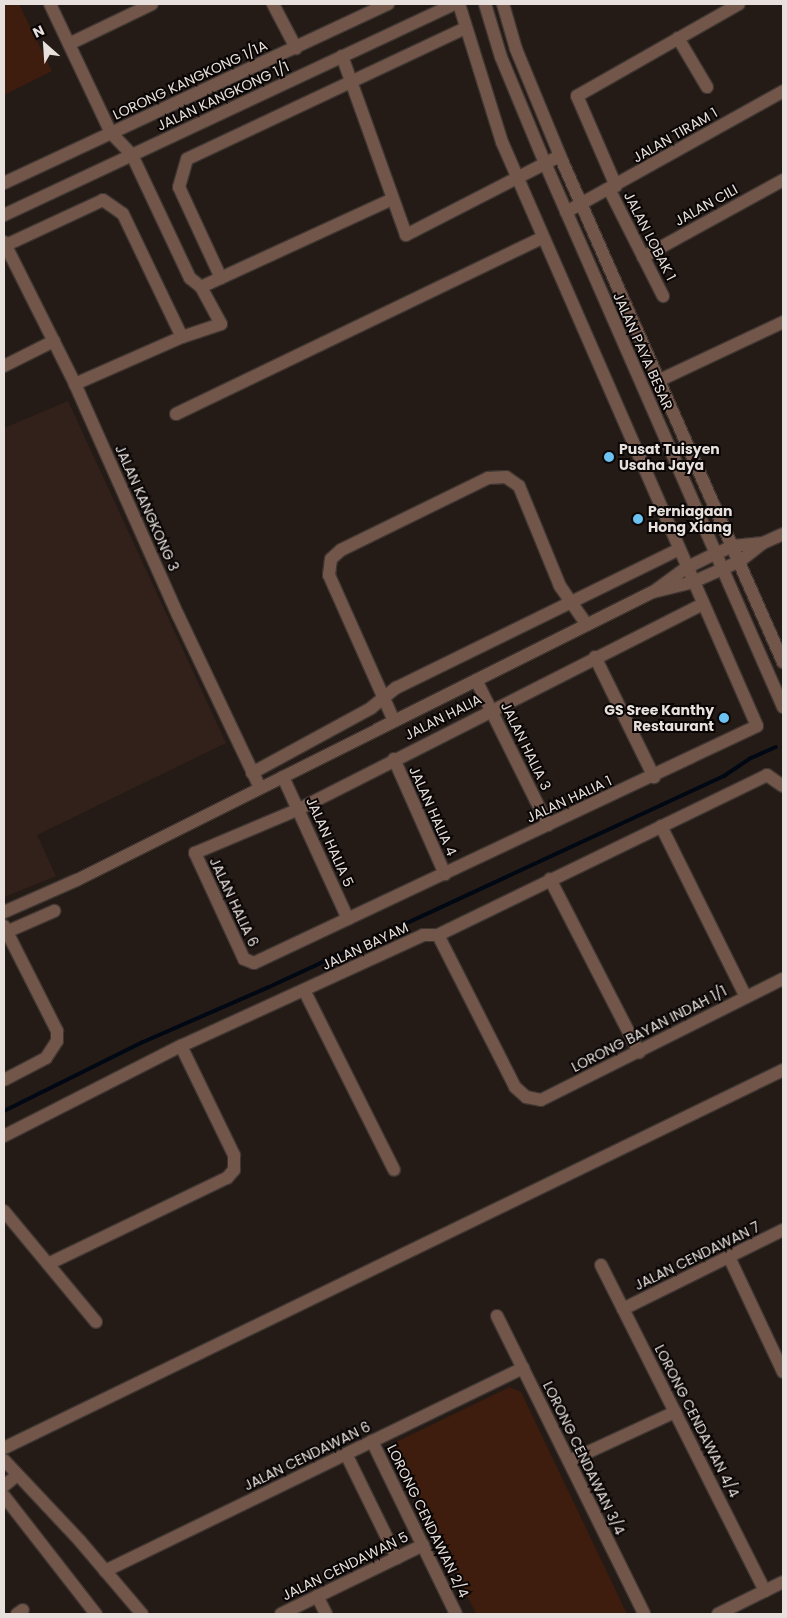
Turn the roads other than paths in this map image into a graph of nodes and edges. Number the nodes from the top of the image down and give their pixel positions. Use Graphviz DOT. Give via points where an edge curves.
graph roads {
  1 [pos="50,4"];
  2 [pos="152,4"];
  3 [pos="273,4"];
  4 [pos="388,4"];
  5 [pos="454,4"];
  6 [pos="459,4"];
  7 [pos="485,4"];
  8 [pos="503,4"];
  9 [pos="739,4"];
  10 [pos="466,28"];
  11 [pos="678,38"];
  12 [pos="69,44"];
  13 [pos="296,48"];
  14 [pos="342,56"];
  15 [pos="350,84"];
  16 [pos="708,87"];
  17 [pos="783,90"];
  18 [pos="111,133"];
  19 [pos="132,155"];
  20 [pos="560,156"];
  21 [pos="545,163"];
  22 [pos="518,179"];
  23 [pos="783,180"];
  24 [pos="4,183"];
  25 [pos="612,187"];
  26 [pos="390,200"];
  27 [pos="582,204"];
  28 [pos="566,212"];
  29 [pos="4,215"];
  30 [pos="543,237"];
  31 [pos="4,244"];
  32 [pos="643,257"];
  33 [pos="222,278"];
  34 [pos="201,288"];
  35 [pos="663,296"];
  36 [pos="783,322"];
  37 [pos="182,337"];
  38 [pos="54,341"];
  39 [pos="4,366"];
  40 [pos="660,380"];
  41 [pos="75,384"];
  42 [pos="176,414"];
  43 [pos="773,539"];
  44 [pos="733,546"];
  45 [pos="678,550"];
  46 [pos="715,554"];
  47 [pos="740,561"];
  48 [pos="686,568"];
  49 [pos="722,569"];
  50 [pos="693,582"];
  51 [pos="653,592"];
  52 [pos="571,600"];
  53 [pos="703,604"];
  54 [pos="587,625"];
  55 [pos="595,658"];
  56 [pos="783,662"];
  57 [pos="476,680"];
  58 [pos="384,697"];
  59 [pos="783,707"];
  60 [pos="491,709"];
  61 [pos="394,721"];
  62 [pos="394,759"];
  63 [pos="252,773"];
  64 [pos="283,777"];
  65 [pos="654,777"];
  66 [pos="783,786"];
  67 [pos="260,788"];
  68 [pos="299,809"];
  69 [pos="548,826"];
  70 [pos="661,826"];
  71 [pos="195,853"];
  72 [pos="446,874"];
  73 [pos="550,879"];
  74 [pos="54,911"];
  75 [pos="4,912"];
  76 [pos="348,920"];
  77 [pos="5,930"];
  78 [pos="438,934"];
  79 [pos="248,962"];
  80 [pos="783,979"];
  81 [pos="304,990"];
  82 [pos="746,997"];
  83 [pos="181,1046"];
  84 [pos="639,1052"];
  85 [pos="783,1070"];
  86 [pos="4,1080"];
  87 [pos="4,1136"];
  88 [pos="394,1170"];
  89 [pos="4,1211"];
  90 [pos="783,1230"];
  91 [pos="729,1257"];
  92 [pos="48,1264"];
  93 [pos="601,1265"];
  94 [pos="623,1309"];
  95 [pos="497,1316"];
  96 [pos="96,1322"];
  97 [pos="523,1368"];
  98 [pos="783,1372"];
  99 [pos="675,1412"];
  100 [pos="372,1441"];
  101 [pos="4,1448"];
  102 [pos="346,1454"];
  103 [pos="4,1460"];
  104 [pos="569,1462"];
  105 [pos="16,1476"];
  106 [pos="4,1486"];
  107 [pos="4,1496"];
  108 [pos="423,1545"];
  109 [pos="397,1558"];
  110 [pos="106,1571"];
  111 [pos="783,1582"];
  112 [pos="765,1591"];
  113 [pos="317,1596"];
  114 [pos="96,1614"];
  115 [pos="142,1614"];
  116 [pos="281,1614"];
  117 [pos="326,1614"];
  118 [pos="456,1614"];
  119 [pos="644,1614"];
  120 [pos="718,1614"];
  1 -- 12 [label="street"];
  2 -- 12 [label="street"];
  3 -- 13 [label="street"];
  4 -- 13 [label="street, LORONG KANGKONG 1/1A"];
  5 -- 14 [label="street, JALAN KANGKONG 1/1"];
  6 -- 10 [label="street, JALAN HALIA 1"];
  7 -- 21 [label="street, JALAN PAYA BESAR" via="502,57"];
  8 -- 20 [label="street, JALAN PAYA BESAR" via="516,49"];
  9 -- 11 [label="street"];
  10 -- 15 [label="street"];
  10 -- 22 [label="street, JALAN HALIA 1" via="485,95"];
  11 -- 16 [label="street"];
  11 -- 25 [label="street, JALAN LOBAK 1" via="577,96"];
  12 -- 18 [label="street"];
  13 -- 18 [label="street, LORONG KANGKONG 1/1A"];
  14 -- 15 [label="street"];
  14 -- 19 [label="street, JALAN KANGKONG 1/1"];
  15 -- 26 [label="street"];
  15 -- 33 [label="street" via="187,159 179,187"];
  17 -- 25 [label="street, JALAN TIRAM 1"];
  18 -- 19 [label="street"];
  18 -- 24 [label="street, LORONG KANGKONG 1/1A"];
  19 -- 29 [label="street, JALAN KANGKONG 1/1"];
  19 -- 34 [label="street" via="190,278"];
  20 -- 21 [label="street"];
  20 -- 27 [label="street, JALAN PAYA BESAR"];
  21 -- 22 [label="street"];
  21 -- 28 [label="street, JALAN PAYA BESAR"];
  22 -- 26 [label="street" via="406,235"];
  22 -- 30 [label="street, JALAN HALIA 1"];
  23 -- 32 [label="street, JALAN CILI"];
  25 -- 27 [label="street, JALAN TIRAM 1"];
  25 -- 32 [label="street, JALAN LOBAK 1"];
  26 -- 33 [label="street"];
  27 -- 28 [label="street, JALAN TIRAM 1"];
  27 -- 40 [label="street, JALAN PAYA BESAR"];
  28 -- 46 [label="street, JALAN PAYA BESAR"];
  30 -- 42 [label="street"];
  30 -- 45 [label="street, JALAN HALIA 1"];
  31 -- 37 [label="street" via="103,200 124,214"];
  31 -- 38 [label="street, JALAN KANGKONG 3"];
  32 -- 35 [label="street, JALAN LOBAK 1"];
  33 -- 34 [label="street"];
  34 -- 37 [label="street" via="221,324"];
  36 -- 40 [label="street"];
  37 -- 41 [label="street"];
  38 -- 39 [label="street"];
  38 -- 41 [label="street, JALAN KANGKONG 3"];
  40 -- 44 [label="street, JALAN PAYA BESAR"];
  41 -- 63 [label="street, JALAN KANGKONG 3"];
  43 -- 44 [label="street"];
  43 -- 47 [label="street"];
  44 -- 46 [label="street"];
  44 -- 47 [label="street, JALAN PAYA BESAR"];
  45 -- 48 [label="street, JALAN HALIA 1"];
  45 -- 52 [label="street"];
  46 -- 48 [label="street"];
  46 -- 49 [label="street, JALAN PAYA BESAR"];
  47 -- 49 [label="street"];
  47 -- 56 [label="street, JALAN PAYA BESAR"];
  48 -- 50 [label="street, JALAN HALIA 1"];
  48 -- 51 [label="street"];
  49 -- 50 [label="street"];
  49 -- 59 [label="street, JALAN PAYA BESAR"];
  50 -- 51 [label="street"];
  50 -- 53 [label="street, JALAN HALIA 1"];
  51 -- 54 [label="street"];
  52 -- 54 [label="street"];
  52 -- 58 [label="street"];
  52 -- 58 [label="street" via="560,586 518,486 506,477 488,478 341,550 331,559 329,575"];
  53 -- 55 [label="street, JALAN HALIA"];
  53 -- 65 [label="street, JALAN HALIA 1" via="758,726"];
  54 -- 57 [label="street"];
  55 -- 60 [label="street, JALAN HALIA"];
  55 -- 65 [label="street"];
  57 -- 60 [label="street, JALAN HALIA 3"];
  57 -- 61 [label="street"];
  58 -- 61 [label="street"];
  58 -- 63 [label="street" via="371,708"];
  60 -- 62 [label="street, JALAN HALIA"];
  60 -- 69 [label="street, JALAN HALIA 3"];
  61 -- 64 [label="street"];
  62 -- 68 [label="street, JALAN HALIA"];
  62 -- 72 [label="street, JALAN HALIA 4"];
  63 -- 67 [label="street, JALAN KANGKONG 3"];
  64 -- 67 [label="street"];
  64 -- 68 [label="street, JALAN HALIA 5"];
  65 -- 69 [label="street, JALAN HALIA 1"];
  66 -- 70 [label="street, JALAN BAYAM" via="767,775"];
  67 -- 75 [label="street" via="77,880"];
  68 -- 71 [label="street, JALAN HALIA"];
  68 -- 76 [label="street, JALAN HALIA 5"];
  69 -- 72 [label="street, JALAN HALIA 1"];
  70 -- 73 [label="street, JALAN BAYAM"];
  70 -- 82 [label="street"];
  71 -- 79 [label="street, JALAN HALIA 6"];
  72 -- 76 [label="street, JALAN HALIA 1"];
  73 -- 78 [label="street, JALAN BAYAM"];
  73 -- 84 [label="street"];
  74 -- 77 [label="street"];
  76 -- 79 [label="street, JALAN HALIA 1" via="254,963"];
  77 -- 86 [label="street" via="57,1031 57,1041 46,1058"];
  78 -- 81 [label="street, JALAN BAYAM" via="423,936"];
  78 -- 84 [label="street, LORONG BAYAN INDAH 1/1" via="515,1087 526,1097 541,1100"];
  80 -- 82 [label="street, LORONG BAYAN INDAH 1/1"];
  81 -- 83 [label="street, JALAN BAYAM"];
  81 -- 88 [label="street"];
  82 -- 84 [label="street, LORONG BAYAN INDAH 1/1"];
  83 -- 87 [label="street, JALAN BAYAM"];
  83 -- 92 [label="street" via="234,1155 234,1170 227,1178"];
  85 -- 101 [label="street"];
  89 -- 92 [label="street"];
  90 -- 91 [label="street, JALAN CENDAWAN 7"];
  91 -- 94 [label="street, JALAN CENDAWAN 7"];
  91 -- 98 [label="street"];
  92 -- 96 [label="street"];
  93 -- 94 [label="street, LORONG CENDAWAN 4/4"];
  94 -- 99 [label="street, LORONG CENDAWAN 4/4"];
  95 -- 97 [label="street, LORONG CENDAWAN 3/4"];
  97 -- 100 [label="street, JALAN CENDAWAN 6"];
  97 -- 104 [label="street, LORONG CENDAWAN 3/4"];
  99 -- 104 [label="street"];
  99 -- 112 [label="street, LORONG CENDAWAN 4/4"];
  100 -- 102 [label="street, JALAN CENDAWAN 6"];
  100 -- 108 [label="street, LORONG CENDAWAN 2/4"];
  102 -- 109 [label="street"];
  102 -- 110 [label="street, JALAN CENDAWAN 6"];
  103 -- 105 [label="street"];
  104 -- 119 [label="street, LORONG CENDAWAN 3/4"];
  105 -- 106 [label="street"];
  105 -- 110 [label="street"];
  107 -- 114 [label="street"];
  108 -- 109 [label="street, JALAN CENDAWAN 5"];
  108 -- 118 [label="street, LORONG CENDAWAN 2/4"];
  109 -- 113 [label="street, JALAN CENDAWAN 5"];
  110 -- 115 [label="street"];
  111 -- 112 [label="street"];
  112 -- 120 [label="street"];
  113 -- 116 [label="street, JALAN CENDAWAN 5"];
  113 -- 117 [label="street"];
}
